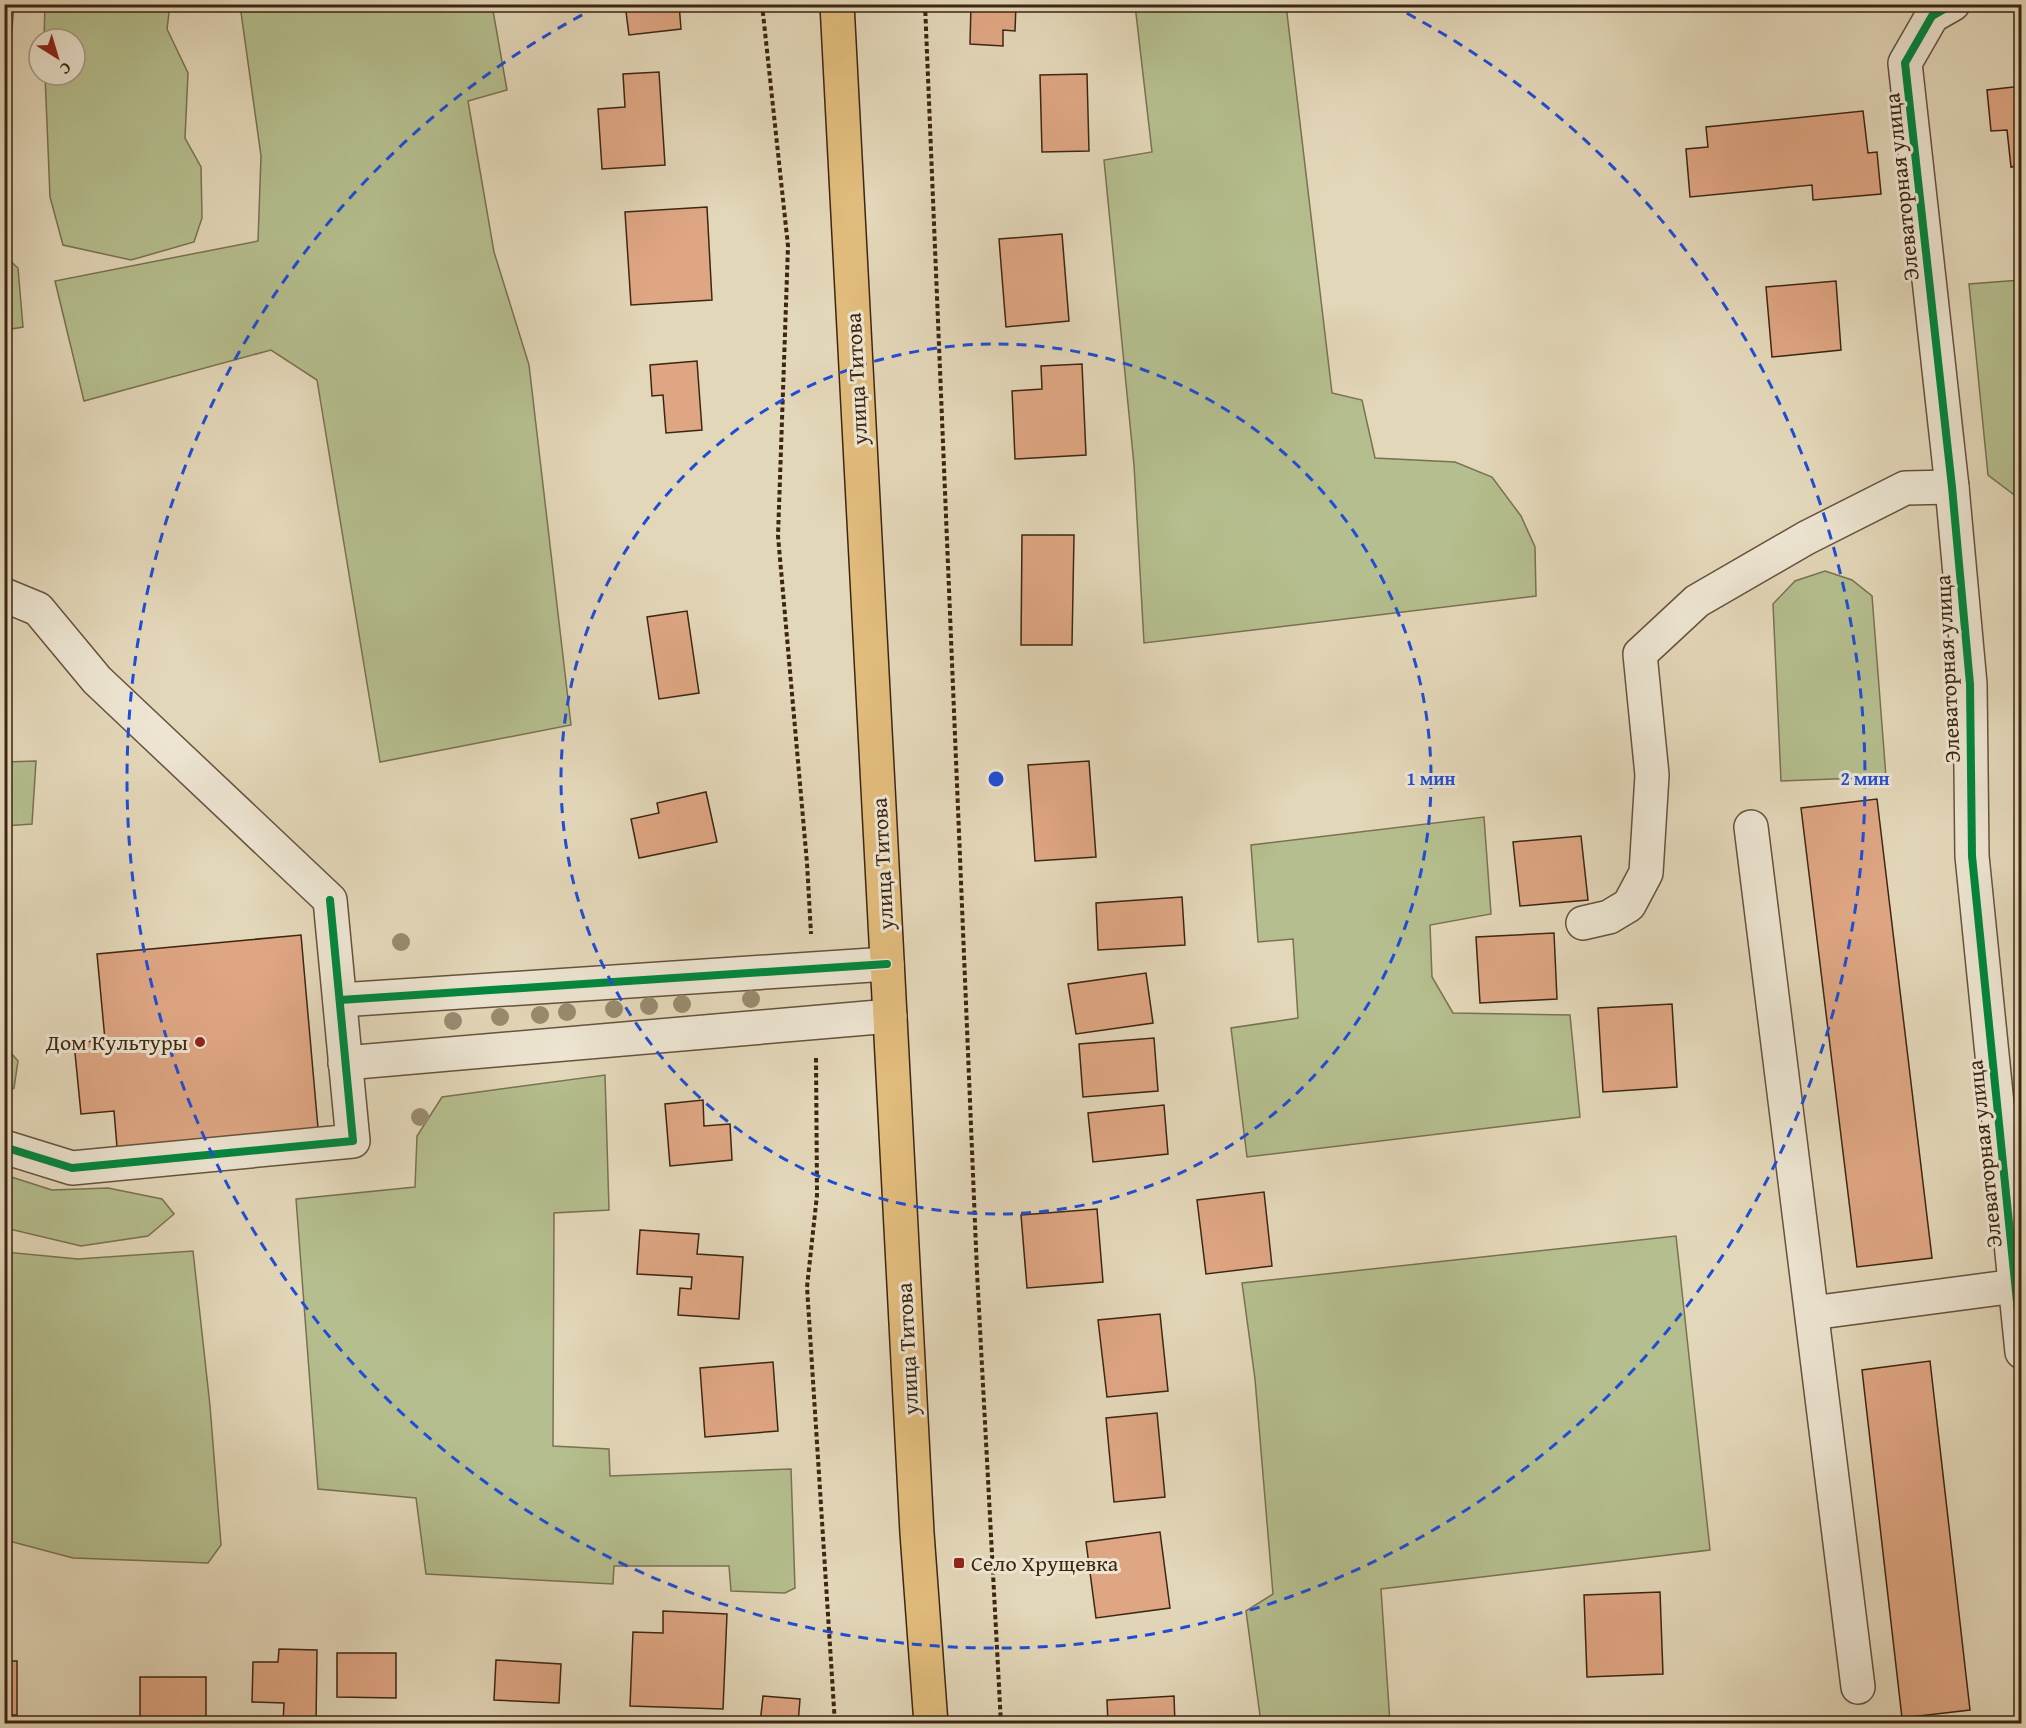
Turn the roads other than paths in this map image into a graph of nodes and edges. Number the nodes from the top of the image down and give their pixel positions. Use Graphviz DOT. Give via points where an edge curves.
graph roads {
  1 [pos="837,4"];
  2 [pos="1953,4"];
  3 [pos="1952,487"];
  4 [pos="4,595"];
  5 [pos="1751,827"];
  6 [pos="1583,923"];
  7 [pos="887,964"];
  8 [pos="340,1000"];
  9 [pos="890,1016"];
  10 [pos="345,1063"];
  11 [pos="4,1147"];
  12 [pos="2016,1286"];
  13 [pos="1812,1313"];
  14 [pos="2022,1352"];
  15 [pos="1858,1687"];
  16 [pos="932,1724"];
  1 -- 7 [label="main road, улица Титова"];
  2 -- 3 [label="street, Элеваторная улица" via="1932,16 1905,63"];
  3 -- 6 [label="street" via="1905,488 1806,538 1697,601 1640,654 1652,775 1646,873 1629,905 1608,917"];
  3 -- 12 [label="street, Элеваторная улица" via="1970,684 1972,856"];
  4 -- 8 [label="street" via="38,609 97,680 330,900"];
  5 -- 13 [label="street"];
  7 -- 8 [label="street"];
  7 -- 9 [label="main road, улица Титова"];
  8 -- 10 [label="street"];
  9 -- 10 [label="street"];
  9 -- 16 [label="main road, улица Титова" via="917,1533"];
  10 -- 11 [label="street" via="353,1141 72,1168"];
  12 -- 13 [label="street"];
  12 -- 14 [label="street, Элеваторная улица"];
  13 -- 15 [label="street"];
}
